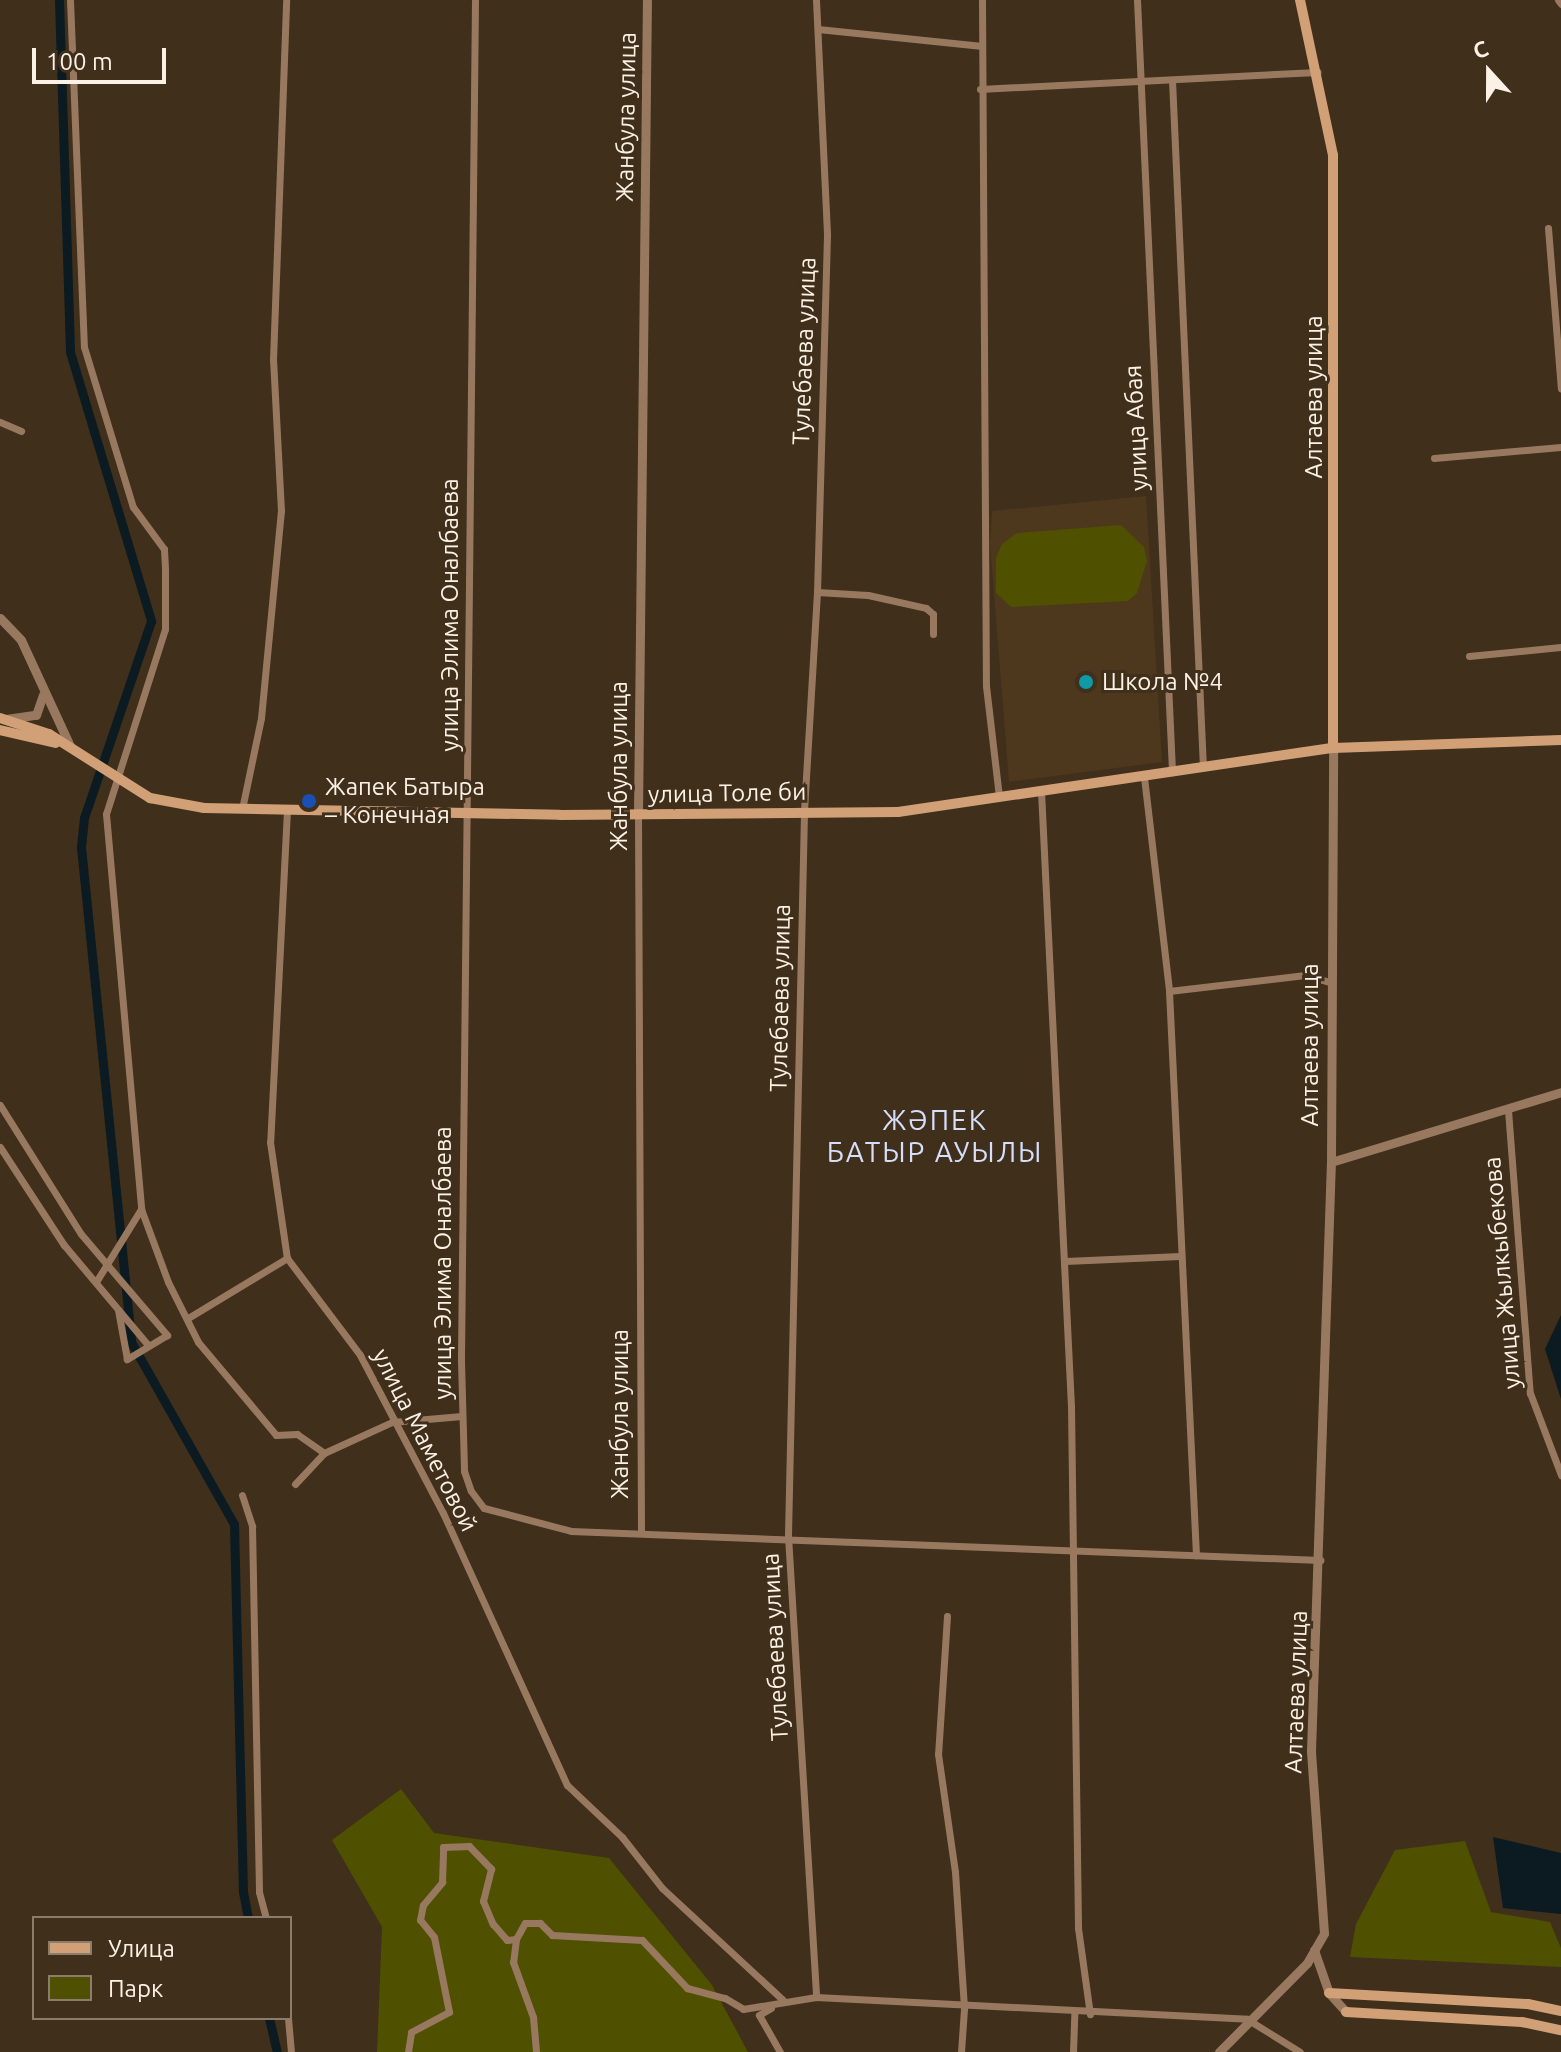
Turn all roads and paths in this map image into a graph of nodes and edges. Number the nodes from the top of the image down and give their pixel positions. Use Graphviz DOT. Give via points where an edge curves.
graph roads {
  1 [pos="70,0"];
  2 [pos="286,0"];
  3 [pos="475,0"];
  4 [pos="647,0"];
  5 [pos="816,0"];
  6 [pos="982,0"];
  7 [pos="1137,0"];
  8 [pos="1300,0"];
  9 [pos="818,29"];
  10 [pos="982,46"];
  11 [pos="1318,72"];
  12 [pos="1172,80"];
  13 [pos="1139,82"];
  14 [pos="980,89"];
  15 [pos="1548,228"];
  16 [pos="1561,388"];
  17 [pos="0,422"];
  18 [pos="21,431"];
  19 [pos="1561,447"];
  20 [pos="1434,458"];
  21 [pos="817,592"];
  22 [pos="0,618"];
  23 [pos="933,634"];
  24 [pos="1561,647"];
  25 [pos="1469,656"];
  26 [pos="43,692"];
  27 [pos="3,718"];
  28 [pos="0,730"];
  29 [pos="1561,740"];
  30 [pos="70,746"];
  31 [pos="1333,748"];
  32 [pos="1203,767"];
  33 [pos="1172,772"];
  34 [pos="1144,777"];
  35 [pos="121,782"];
  36 [pos="1041,791"];
  37 [pos="999,797"];
  38 [pos="242,809"];
  39 [pos="287,810"];
  40 [pos="469,813"];
  41 [pos="804,813"];
  42 [pos="638,814"];
  43 [pos="1330,982"];
  44 [pos="1169,991"];
  45 [pos="1561,1092"];
  46 [pos="0,1105"];
  47 [pos="1508,1110"];
  48 [pos="0,1147"];
  49 [pos="1331,1162"];
  50 [pos="59,1200"];
  51 [pos="141,1209"];
  52 [pos="42,1212"];
  53 [pos="1180,1256"];
  54 [pos="287,1258"];
  55 [pos="1065,1261"];
  56 [pos="105,1263"];
  57 [pos="96,1282"];
  58 [pos="118,1310"];
  59 [pos="188,1318"];
  60 [pos="148,1345"];
  61 [pos="462,1416"];
  62 [pos="392,1422"];
  63 [pos="324,1453"];
  64 [pos="1561,1475"];
  65 [pos="295,1484"];
  66 [pos="242,1495"];
  67 [pos="641,1531"];
  68 [pos="788,1536"];
  69 [pos="1071,1551"];
  70 [pos="1196,1555"];
  71 [pos="1321,1560"];
  72 [pos="947,1616"];
  73 [pos="265,1916"];
  74 [pos="516,1939"];
  75 [pos="1314,1950"];
  76 [pos="1329,1993"];
  77 [pos="816,1997"];
  78 [pos="783,2000"];
  79 [pos="964,2009"];
  80 [pos="1561,2011"];
  81 [pos="1346,2012"];
  82 [pos="1074,2014"];
  83 [pos="1090,2014"];
  84 [pos="1247,2019"];
  85 [pos="288,2020"];
  86 [pos="1561,2030"];
  87 [pos="291,2052"];
  88 [pos="408,2052"];
  89 [pos="536,2052"];
  90 [pos="780,2052"];
  91 [pos="961,2052"];
  92 [pos="1073,2052"];
  93 [pos="1219,2052"];
  94 [pos="1300,2052"];
  1 -- 35 [label="street" via="84,347 133,507 164,549 165,629"];
  2 -- 38 [label="street" via="273,360 281,511 261,718"];
  3 -- 40 [label="street, улица Элима Оналбаева"];
  4 -- 42 [label="street, Жанбула улица"];
  5 -- 9 [label="street, Тулебаева улица"];
  6 -- 10 [label="street"];
  7 -- 13 [label="street, улица Абая"];
  8 -- 11 [label="main road, Алтаева улица"];
  9 -- 10 [label="street"];
  9 -- 21 [label="street, Тулебаева улица" via="827,235"];
  10 -- 14 [label="street"];
  11 -- 12 [label="street"];
  11 -- 31 [label="main road, Алтаева улица" via="1333,155"];
  12 -- 13 [label="street"];
  12 -- 32 [label="street"];
  13 -- 14 [label="street"];
  13 -- 33 [label="street, улица Абая"];
  14 -- 37 [label="street" via="986,673"];
  15 -- 16 [label="street"];
  17 -- 18 [label="street"];
  19 -- 20 [label="street"];
  21 -- 23 [label="street" via="868,595 926,608 933,614"];
  21 -- 41 [label="street, Тулебаева улица"];
  22 -- 26 [label="street" via="21,640"];
  24 -- 25 [label="street"];
  26 -- 27 [label="street" via="36,715"];
  26 -- 30 [label="street"];
  27 -- 30 [label="main road"];
  28 -- 30 [label="main road"];
  29 -- 31 [label="main road, улица Толе би"];
  30 -- 35 [label="main road, улица Толе би"];
  31 -- 32 [label="main road, улица Толе би"];
  31 -- 43 [label="street, Алтаева улица"];
  32 -- 33 [label="main road, улица Толе би"];
  33 -- 34 [label="main road, улица Толе би"];
  34 -- 36 [label="main road, улица Толе би"];
  34 -- 44 [label="street"];
  35 -- 38 [label="main road, улица Толе би" via="150,798"];
  35 -- 51 [label="street" via="106,814"];
  36 -- 37 [label="main road, улица Толе би"];
  36 -- 55 [label="street"];
  37 -- 41 [label="main road, улица Толе би" via="898,812"];
  38 -- 39 [label="main road, улица Толе би"];
  39 -- 40 [label="main road, улица Толе би"];
  39 -- 54 [label="street, улица Маметовой" via="270,1142"];
  40 -- 42 [label="main road, улица Толе би"];
  40 -- 61 [label="street, улица Элима Оналбаева"];
  41 -- 42 [label="main road, улица Толе би"];
  41 -- 68 [label="street, Тулебаева улица"];
  42 -- 67 [label="street, Жанбула улица"];
  43 -- 44 [label="street" via="1305,975"];
  43 -- 49 [label="street, Алтаева улица"];
  44 -- 53 [label="street"];
  45 -- 47 [label="street"];
  46 -- 50 [label="street"];
  47 -- 49 [label="street"];
  47 -- 64 [label="street, улица Жылкыбекова" via="1530,1393"];
  48 -- 52 [label="street"];
  49 -- 71 [label="street, Алтаева улица"];
  50 -- 52 [label="street"];
  50 -- 56 [label="street"];
  51 -- 56 [label="street"];
  51 -- 59 [label="street" via="168,1282"];
  52 -- 57 [label="street"];
  53 -- 55 [label="street"];
  53 -- 70 [label="street"];
  54 -- 59 [label="street"];
  54 -- 62 [label="street, улица Маметовой" via="360,1355"];
  55 -- 69 [label="street"];
  56 -- 57 [label="street"];
  56 -- 60 [label="street" via="167,1335"];
  57 -- 58 [label="street"];
  58 -- 60 [label="street"];
  58 -- 60 [label="street" via="127,1359"];
  59 -- 63 [label="street" via="198,1342 276,1435 297,1434"];
  61 -- 62 [label="street"];
  61 -- 67 [label="street, улица Элима Оналбаева" via="464,1471 484,1508 571,1531"];
  62 -- 63 [label="street"];
  62 -- 78 [label="street, улица Маметовой" via="443,1513 567,1785 622,1837 662,1888"];
  63 -- 65 [label="street"];
  66 -- 73 [label="street" via="252,1526 259,1892"];
  67 -- 68 [label="street"];
  68 -- 69 [label="street"];
  68 -- 77 [label="street, Тулебаева улица"];
  69 -- 70 [label="street"];
  69 -- 83 [label="street" via="1078,1928"];
  70 -- 71 [label="street"];
  71 -- 75 [label="street, Алтаева улица" via="1311,1751 1324,1933"];
  72 -- 79 [label="street" via="938,1754 955,1872"];
  74 -- 78 [label="street" via="525,1923 540,1923 552,1935 642,1940 698,1995 725,1998 743,2009"];
  74 -- 88 [label="street" via="507,1940 493,1924 483,1901 491,1869 469,1846 443,1847 442,1882 423,1905 420,1920 434,1937 449,2012 411,2032"];
  74 -- 89 [label="street" via="513,1962 533,2017"];
  75 -- 76 [label="street"];
  75 -- 84 [label="street"];
  76 -- 80 [label="main road" via="1528,2004"];
  76 -- 81 [label="street"];
  77 -- 78 [label="street"];
  77 -- 79 [label="street"];
  78 -- 90 [label="street" via="759,2015"];
  79 -- 82 [label="street"];
  79 -- 91 [label="street"];
  81 -- 86 [label="main road" via="1522,2022"];
  82 -- 83 [label="street"];
  82 -- 92 [label="street"];
  83 -- 84 [label="street"];
  84 -- 93 [label="street"];
  84 -- 94 [label="street"];
  85 -- 87 [label="street"];
}
